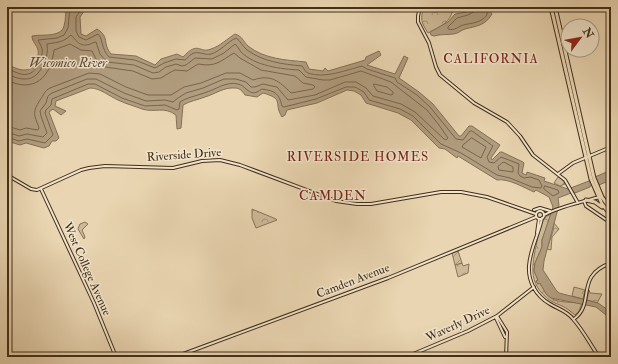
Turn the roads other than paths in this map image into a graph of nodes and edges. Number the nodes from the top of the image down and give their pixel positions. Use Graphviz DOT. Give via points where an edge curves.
graph roads {
  1 [pos="420,7"];
  2 [pos="551,7"];
  3 [pos="555,7"];
  4 [pos="611,147"];
  5 [pos="587,157"];
  6 [pos="558,174"];
  7 [pos="7,175"];
  8 [pos="40,189"];
  9 [pos="600,197"];
  10 [pos="585,201"];
  11 [pos="578,203"];
  12 [pos="528,210"];
  13 [pos="534,210"];
  14 [pos="606,210"];
  15 [pos="611,210"];
  16 [pos="538,211"];
  17 [pos="542,211"];
  18 [pos="552,211"];
  19 [pos="536,215"];
  20 [pos="544,215"];
  21 [pos="611,216"];
  22 [pos="540,219"];
  23 [pos="611,223"];
  24 [pos="611,263"];
  25 [pos="534,287"];
  26 [pos="497,316"];
  27 [pos="574,319"];
  28 [pos="116,357"];
  29 [pos="175,357"];
  30 [pos="406,357"];
  31 [pos="506,357"];
  32 [pos="599,357"];
  1 -- 6 [label="street" via="420,26 440,75 474,103 507,122 536,158"];
  2 -- 5 [label="main road"];
  3 -- 5 [label="main road"];
  4 -- 5 [label="street"];
  5 -- 6 [label="street" via="571,164"];
  5 -- 9 [label="main road"];
  6 -- 11 [label="street" via="565,180"];
  7 -- 8 [label="street" via="31,189"];
  8 -- 12 [label="street, Riverside Drive" via="89,168 173,168 202,161 220,160 336,201 371,204 453,191 473,193"];
  8 -- 28 [label="street, West College Avenue" via="88,290"];
  9 -- 10 [label="street"];
  9 -- 14 [label="main road"];
  9 -- 15 [label="main road"];
  10 -- 11 [label="street"];
  10 -- 14 [label="main road" via="599,204"];
  10 -- 23 [label="street" via="586,206"];
  11 -- 18 [label="street"];
  12 -- 13 [label="street, Riverside Drive"];
  12 -- 19 [label="street, Riverside Drive"];
  13 -- 16 [label="street, Riverside Drive"];
  13 -- 18 [label="street" via="540,208"];
  14 -- 21 [label="main road"];
  16 -- 17 [label="street, Riverside Drive"];
  16 -- 19 [label="street"];
  17 -- 18 [label="street, Riverside Drive"];
  17 -- 20 [label="street"];
  18 -- 20 [label="street"];
  19 -- 22 [label="street, Riverside Drive"];
  19 -- 29 [label="street, Camden Avenue" via="338,297"];
  20 -- 22 [label="street"];
  22 -- 25 [label="street" via="529,266"];
  24 -- 27 [label="street" via="593,274 584,306"];
  25 -- 26 [label="street, Waverly Drive"];
  25 -- 27 [label="street" via="544,300"];
  26 -- 30 [label="street, Waverly Drive"];
  26 -- 31 [label="street" via="506,338"];
  27 -- 32 [label="street"];
}
